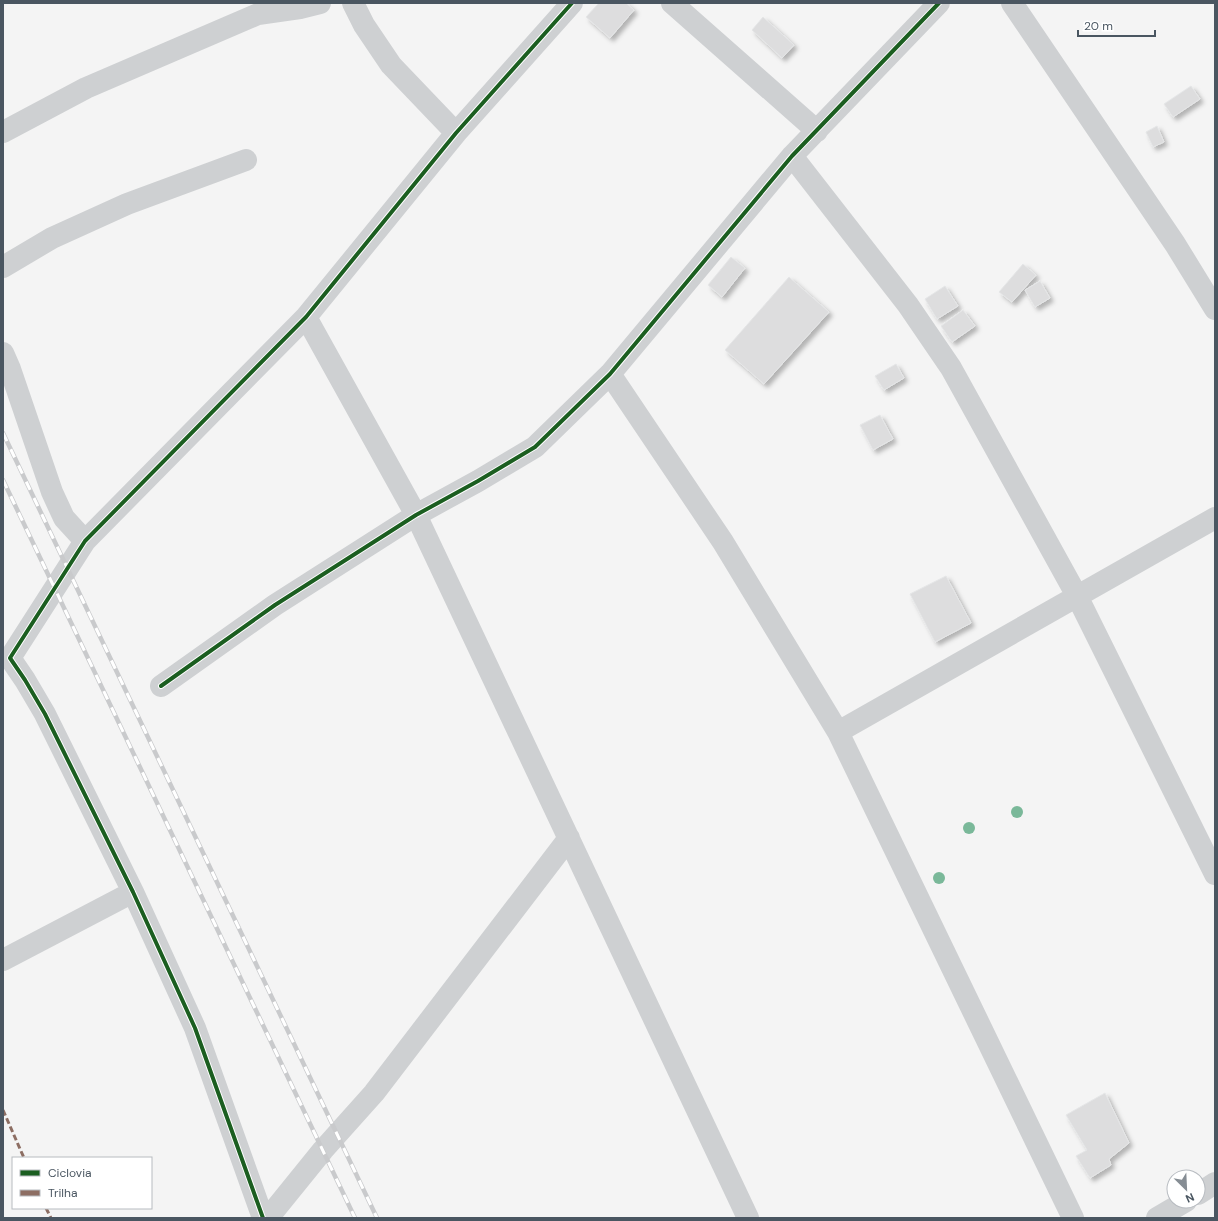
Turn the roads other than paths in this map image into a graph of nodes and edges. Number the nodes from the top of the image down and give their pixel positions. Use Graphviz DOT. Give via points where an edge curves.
graph roads {
  1 [pos="320,3"];
  2 [pos="353,3"];
  3 [pos="572,3"];
  4 [pos="672,3"];
  5 [pos="938,3"];
  6 [pos="1012,3"];
  7 [pos="817,131"];
  8 [pos="3,132"];
  9 [pos="456,133"];
  10 [pos="792,156"];
  11 [pos="246,160"];
  12 [pos="3,267"];
  13 [pos="1215,309"];
  14 [pos="306,317"];
  15 [pos="3,354"];
  16 [pos="610,374"];
  17 [pos="416,514"];
  18 [pos="1215,518"];
  19 [pos="85,541"];
  20 [pos="1077,596"];
  21 [pos="5,657"];
  22 [pos="161,686"];
  23 [pos="838,732"];
  24 [pos="569,838"];
  25 [pos="1215,874"];
  26 [pos="133,892"];
  27 [pos="3,960"];
  28 [pos="1215,1183"];
  29 [pos="1206,1189"];
  30 [pos="1172,1209"];
  31 [pos="263,1218"];
  32 [pos="268,1218"];
  33 [pos="748,1218"];
  34 [pos="1073,1218"];
  35 [pos="1157,1218"];
  1 -- 8 [label="street" via="258,14 86,88"];
  2 -- 9 [label="street" via="364,25 391,65"];
  3 -- 9 [label="street"];
  4 -- 7 [label="street"];
  5 -- 7 [label="street"];
  6 -- 13 [label="street" via="1175,244"];
  7 -- 10 [label="street"];
  9 -- 14 [label="street"];
  10 -- 16 [label="street"];
  10 -- 20 [label="street" via="908,305 951,368"];
  11 -- 12 [label="street" via="127,204 52,238"];
  14 -- 17 [label="street"];
  14 -- 19 [label="street"];
  15 -- 19 [label="street" via="13,376 52,492 64,518"];
  16 -- 17 [label="street" via="535,447 478,482"];
  16 -- 23 [label="street" via="723,542"];
  17 -- 22 [label="street" via="275,605"];
  17 -- 24 [label="street"];
  18 -- 20 [label="street"];
  19 -- 21 [label="street"];
  20 -- 23 [label="street"];
  20 -- 25 [label="street"];
  21 -- 26 [label="street" via="25,680 45,714"];
  23 -- 34 [label="street"];
  24 -- 32 [label="street" via="374,1092"];
  24 -- 33 [label="street"];
  26 -- 27 [label="street"];
  26 -- 31 [label="street" via="195,1028"];
  28 -- 29 [label="street"];
  30 -- 35 [label="street"];
}
